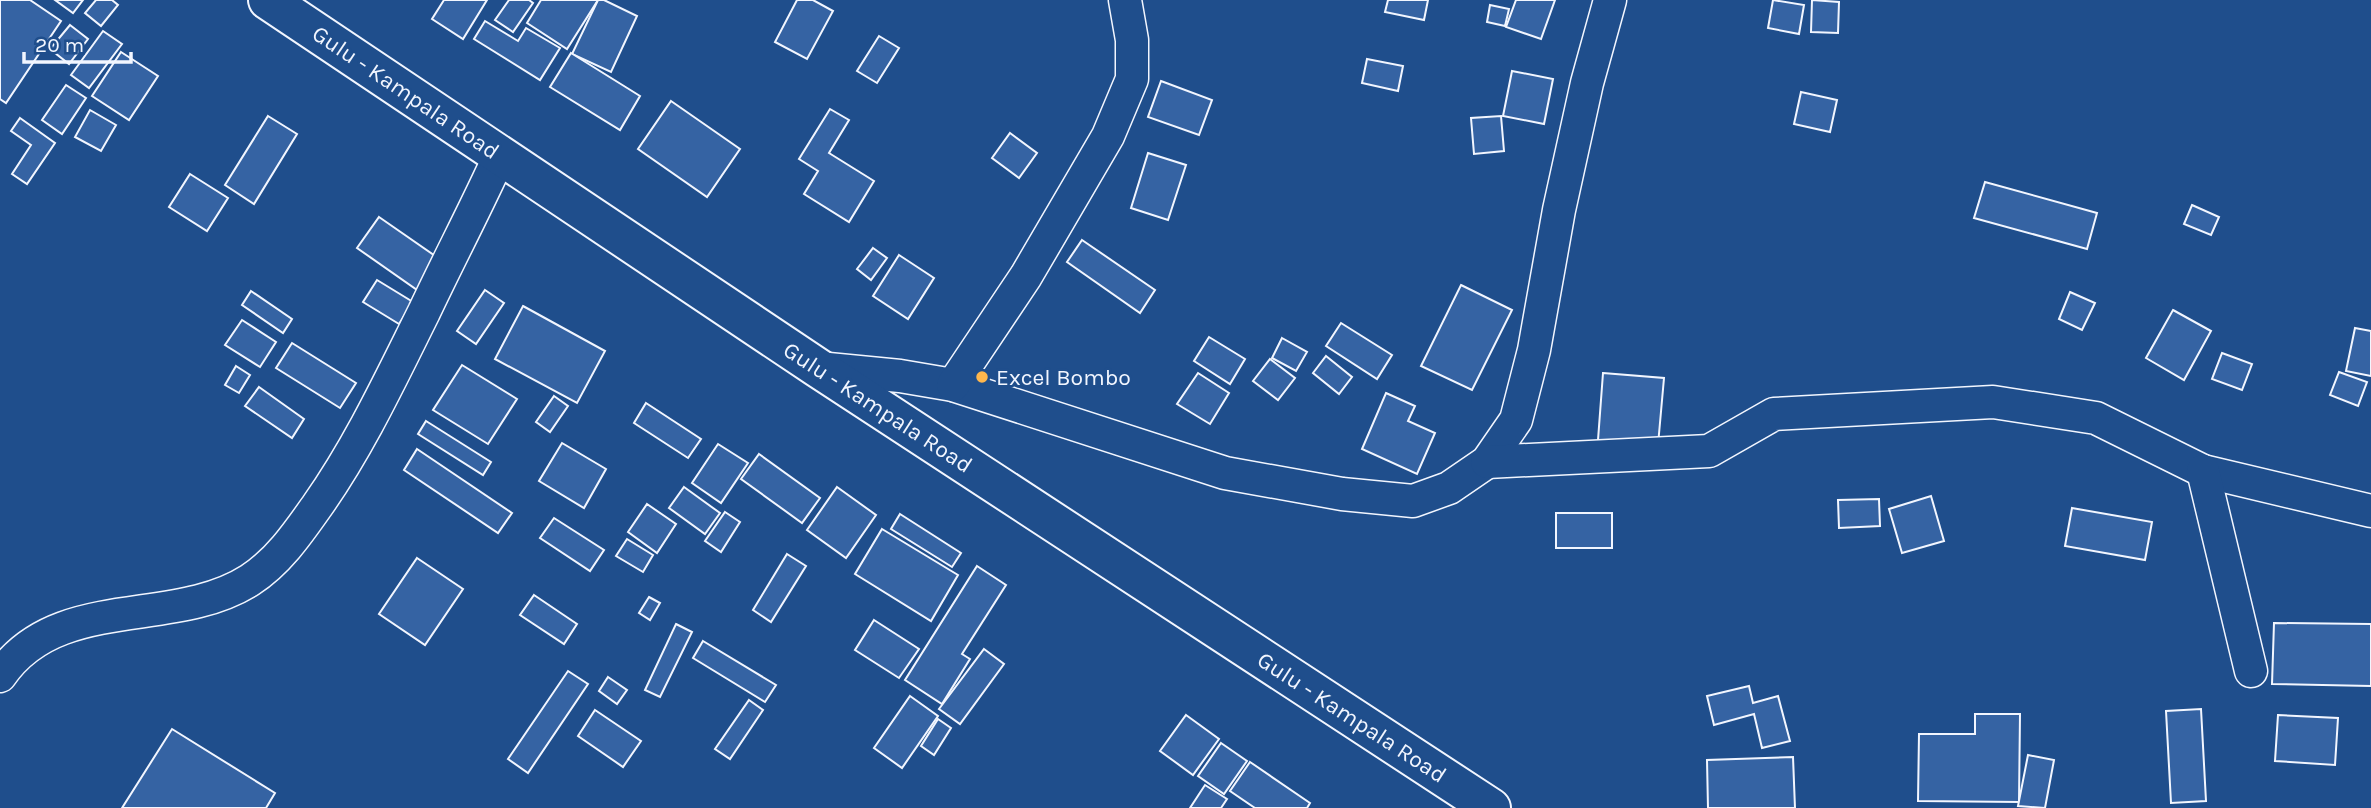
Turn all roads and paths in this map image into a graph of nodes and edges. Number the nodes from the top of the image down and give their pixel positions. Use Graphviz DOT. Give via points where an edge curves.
graph roads {
  1 [pos="268,0"];
  2 [pos="1125,0"];
  3 [pos="1609,0"];
  4 [pos="500,155"];
  5 [pos="818,368"];
  6 [pos="953,385"];
  7 [pos="1487,462"];
  8 [pos="2203,471"];
  9 [pos="2371,511"];
  10 [pos="2251,671"];
  11 [pos="0,676"];
  12 [pos="1491,808"];
  1 -- 4 [label="main road, Gulu - Kampala Road"];
  2 -- 6 [label="street" via="1132,79 1108,136 1026,276"];
  3 -- 7 [label="street" via="1561,198 1534,350 1516,420"];
  4 -- 5 [label="main road, Gulu - Kampala Road"];
  4 -- 11 [label="street" via="379,404 338,477 293,540 250,580 209,599 55,630 11,659"];
  5 -- 6 [label="street"];
  5 -- 12 [label="main road, Gulu - Kampala Road"];
  6 -- 7 [label="street" via="1225,473 1342,494 1413,501 1450,488"];
  7 -- 8 [label="street" via="1709,451 1774,414 1993,402 2096,418"];
  8 -- 9 [label="street"];
  8 -- 10 [label="street"];
}
